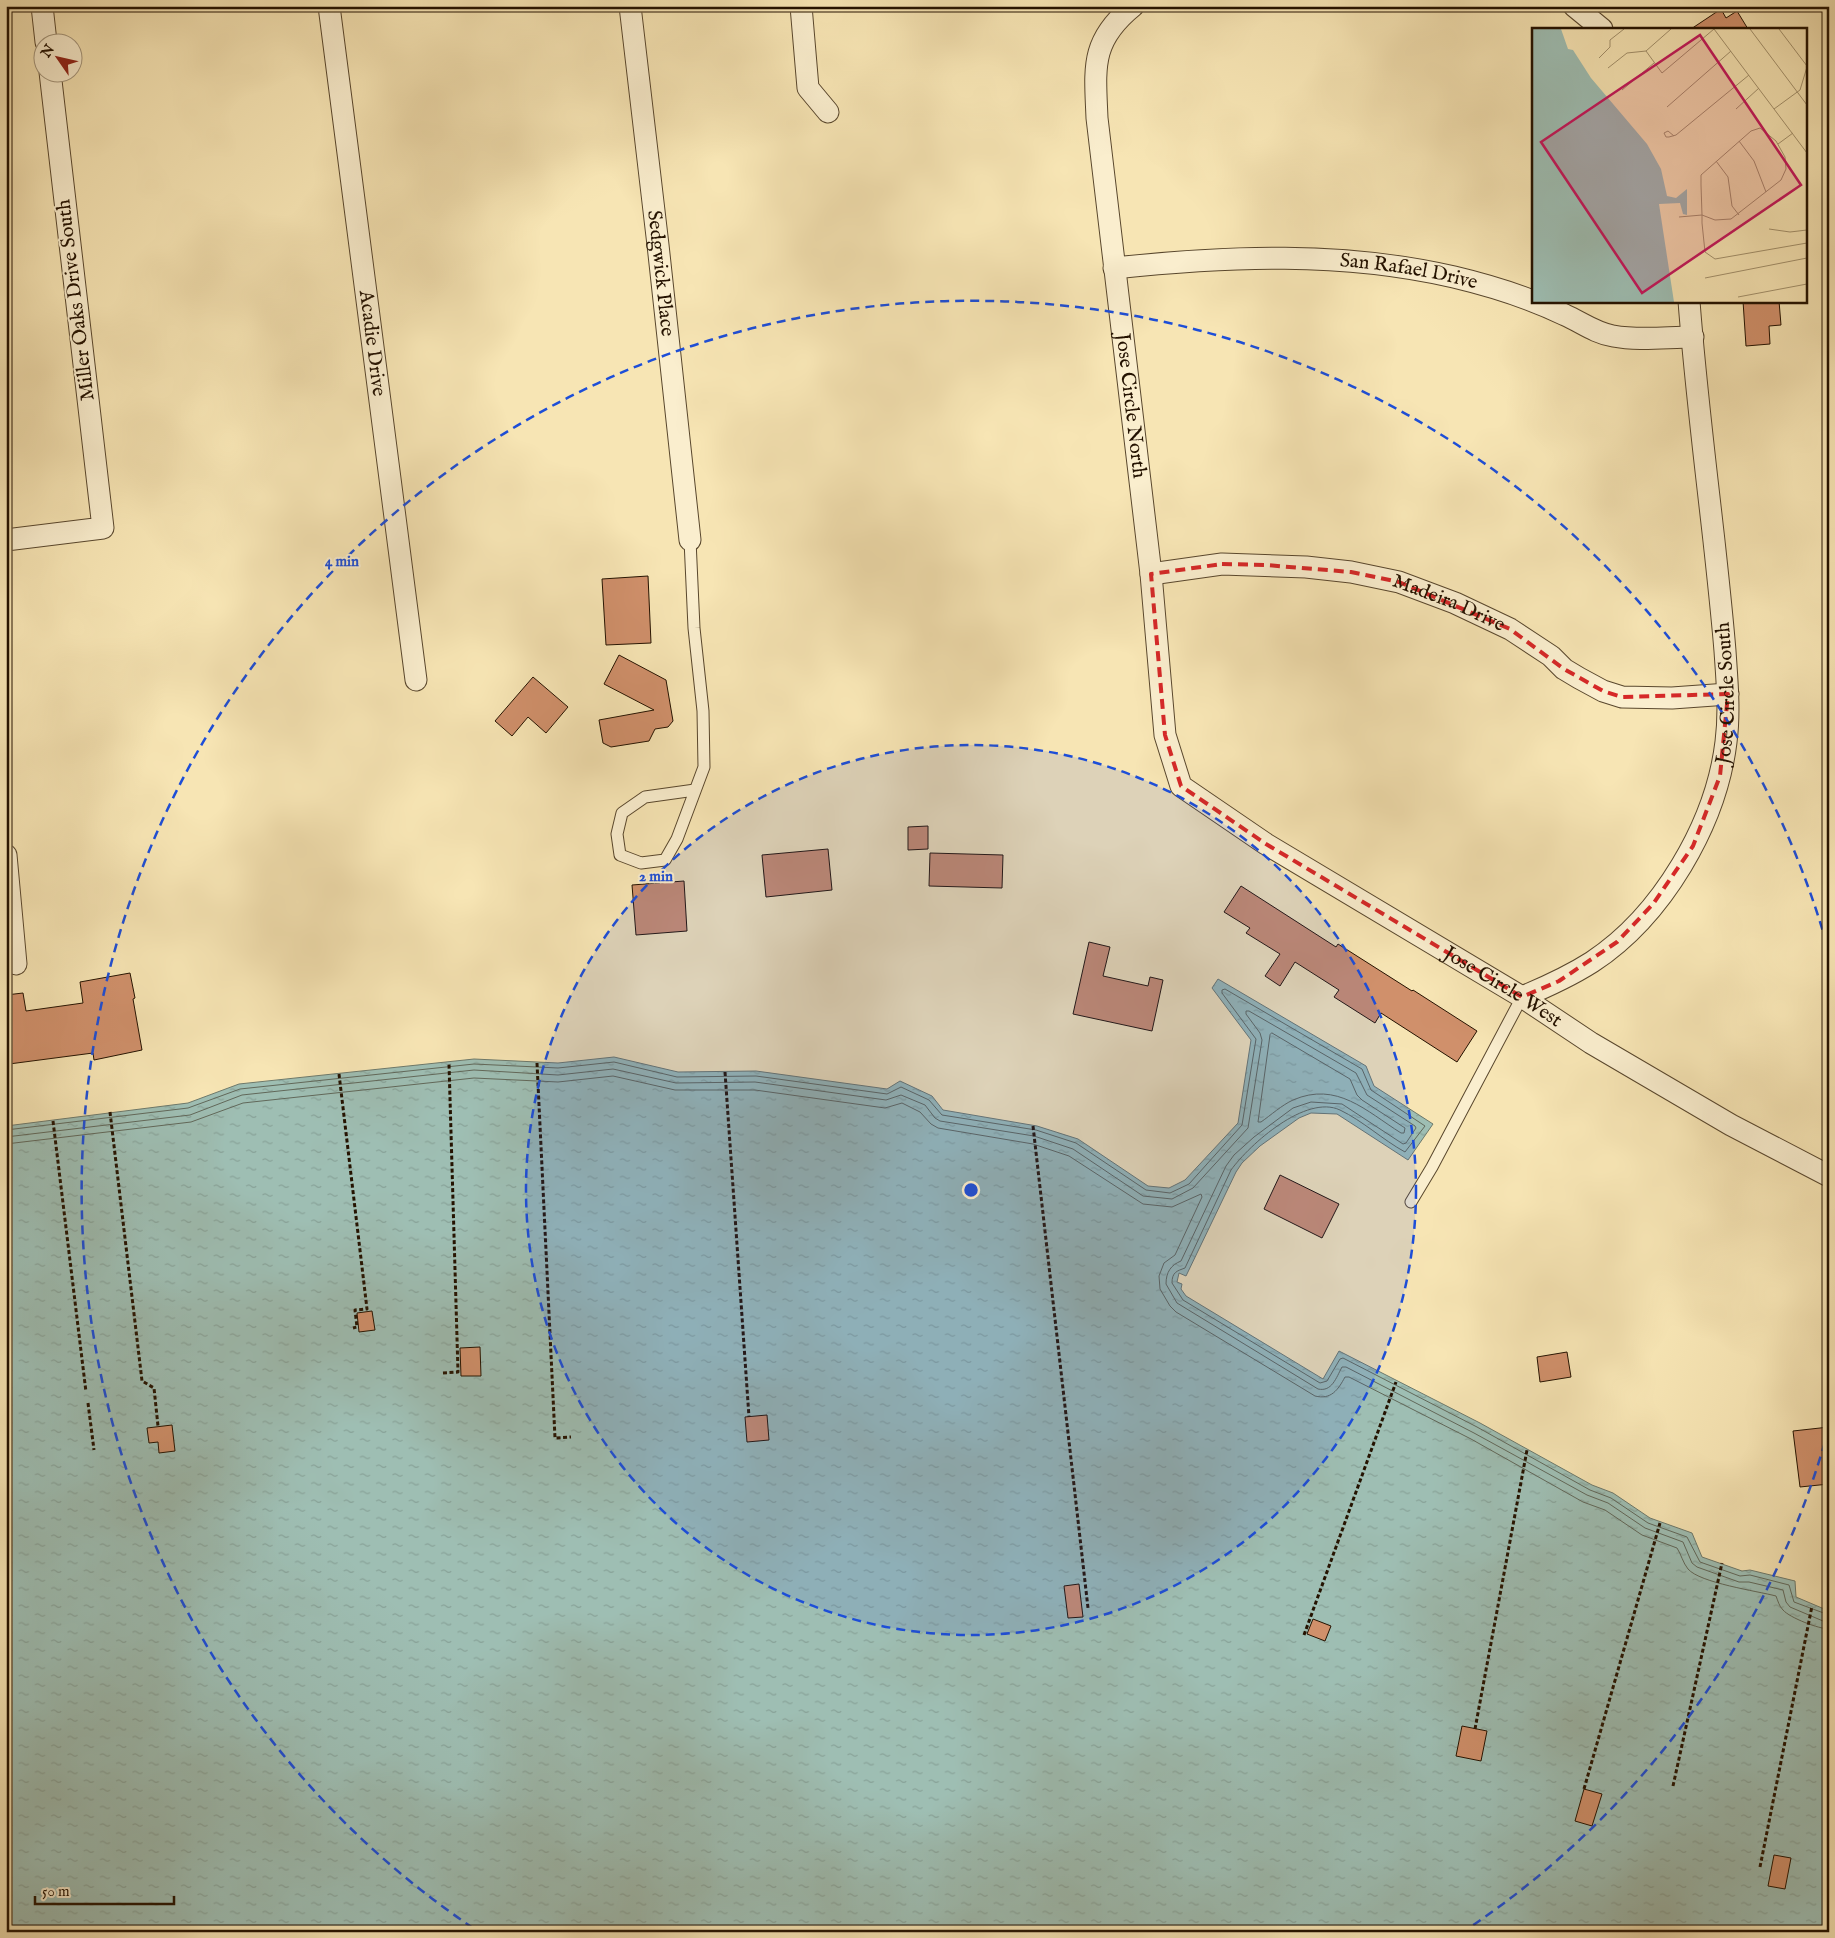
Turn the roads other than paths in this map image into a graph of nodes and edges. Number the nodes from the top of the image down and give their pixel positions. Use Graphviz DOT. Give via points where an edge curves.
graph roads {
  1 [pos="42,6"];
  2 [pos="329,6"];
  3 [pos="630,6"];
  4 [pos="801,6"];
  5 [pos="1133,6"];
  6 [pos="1574,6"];
  7 [pos="1601,28"];
  8 [pos="45,32"];
  9 [pos="51,82"];
  10 [pos="828,112"];
  11 [pos="1114,268"];
  12 [pos="1532,302"];
  13 [pos="1532,302"];
  14 [pos="1689,302"];
  15 [pos="1693,336"];
  16 [pos="6,540"];
  17 [pos="690,540"];
  18 [pos="1151,574"];
  19 [pos="416,680"];
  20 [pos="1728,694"];
  21 [pos="1182,786"];
  22 [pos="695,790"];
  23 [pos="6,855"];
  24 [pos="16,964"];
  25 [pos="1522,997"];
  26 [pos="1829,1176"];
  27 [pos="1411,1202"];
  1 -- 8 [label="street"];
  2 -- 19 [label="street, Acadie Drive"];
  3 -- 17 [label="street, Sedgwick Place"];
  4 -- 10 [label="street" via="808,88"];
  5 -- 11 [label="street, Jose Circle North" via="1106,35 1095,67 1097,118"];
  6 -- 7 [label="street"];
  9 -- 16 [label="street, Miller Oaks Drive South" via="103,528"];
  11 -- 12 [label="street, San Rafael Drive" via="1179,261 1318,258 1366,262 1452,277 1496,288"];
  11 -- 18 [label="street, Jose Circle North"];
  13 -- 15 [label="street, San Rafael Drive" via="1613,336"];
  14 -- 15 [label="street, Jose Circle South"];
  15 -- 20 [label="street, Jose Circle South"];
  17 -- 22 [label="lane" via="704,767"];
  18 -- 20 [label="street, Madeira Drive" via="1222,564 1306,566 1399,582 1510,629 1551,656 1564,669 1622,697"];
  18 -- 21 [label="street, Jose Circle North" via="1165,735"];
  20 -- 25 [label="street, Jose Circle South" via="1726,743 1713,802 1693,846 1668,885 1639,921 1593,961"];
  21 -- 25 [label="street, Jose Circle West" via="1266,844"];
  22 -- 22 [label="lane" via="677,839 665,860 641,863 620,855 618,834 622,813 645,797"];
  23 -- 24 [label="street"];
  25 -- 26 [label="street, Jose Circle West" via="1731,1125"];
  25 -- 27 [label="lane"];
}
